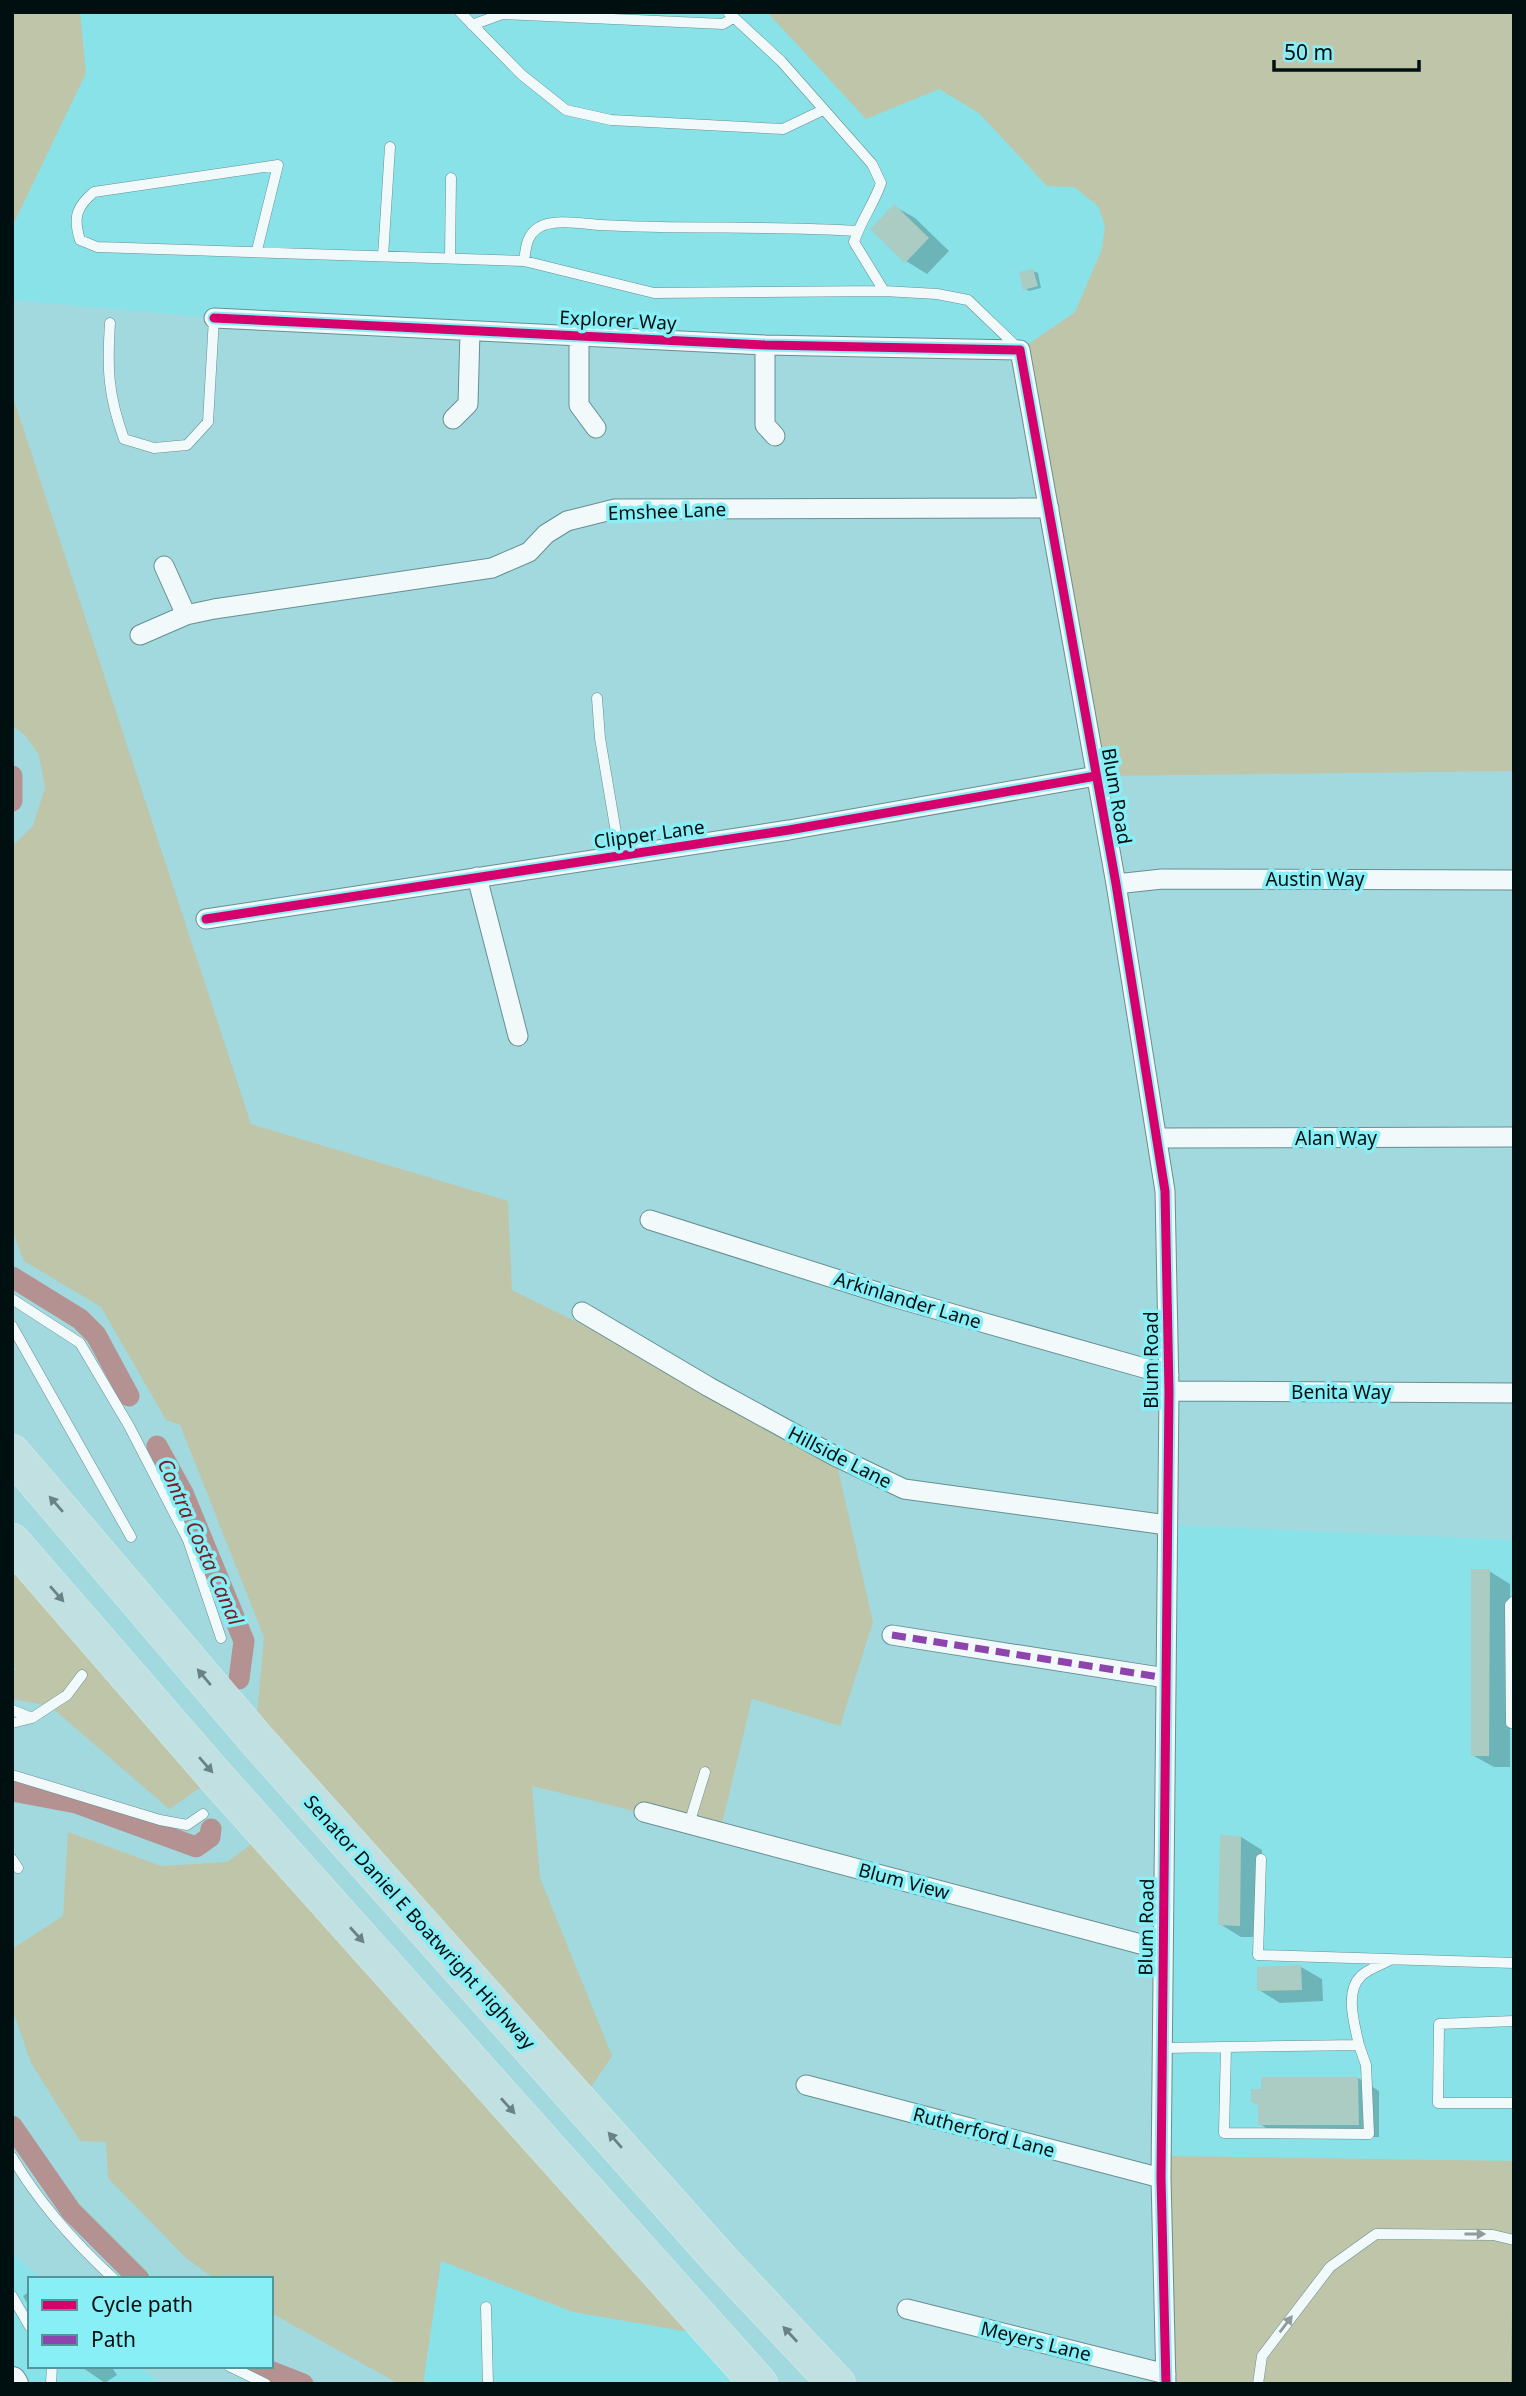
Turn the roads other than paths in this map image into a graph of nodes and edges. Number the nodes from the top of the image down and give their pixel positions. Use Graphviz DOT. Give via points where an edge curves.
graph roads {
  1 [pos="460,12"];
  2 [pos="731,15"];
  3 [pos="472,25"];
  4 [pos="823,110"];
  5 [pos="390,147"];
  6 [pos="451,178"];
  7 [pos="857,230"];
  8 [pos="257,250"];
  9 [pos="383,256"];
  10 [pos="450,258"];
  11 [pos="524,261"];
  12 [pos="884,291"];
  13 [pos="214,318"];
  14 [pos="110,323"];
  15 [pos="470,331"];
  16 [pos="579,335"];
  17 [pos="765,345"];
  18 [pos="1020,350"];
  19 [pos="453,419"];
  20 [pos="596,428"];
  21 [pos="775,436"];
  22 [pos="1049,508"];
  23 [pos="164,566"];
  24 [pos="186,615"];
  25 [pos="141,635"];
  26 [pos="597,698"];
  27 [pos="1096,776"];
  28 [pos="620,856"];
  29 [pos="477,877"];
  30 [pos="1514,880"];
  31 [pos="1116,884"];
  32 [pos="206,919"];
  33 [pos="517,1036"];
  34 [pos="1158,1138"];
  35 [pos="1514,1138"];
  36 [pos="650,1220"];
  37 [pos="12,1299"];
  38 [pos="582,1312"];
  39 [pos="12,1326"];
  40 [pos="1169,1383"];
  41 [pos="1514,1393"];
  42 [pos="12,1453"];
  43 [pos="1167,1525"];
  44 [pos="131,1536"];
  45 [pos="12,1542"];
  46 [pos="1514,1601"];
  47 [pos="892,1635"];
  48 [pos="221,1638"];
  49 [pos="82,1675"];
  50 [pos="1166,1678"];
  51 [pos="12,1710"];
  52 [pos="32,1718"];
  53 [pos="12,1723"];
  54 [pos="1514,1723"];
  55 [pos="705,1772"];
  56 [pos="12,1776"];
  57 [pos="644,1812"];
  58 [pos="203,1814"];
  59 [pos="689,1824"];
  60 [pos="1261,1859"];
  61 [pos="1163,1950"];
  62 [pos="1390,1959"];
  63 [pos="1514,1963"];
  64 [pos="1514,2021"];
  65 [pos="1359,2045"];
  66 [pos="1226,2047"];
  67 [pos="1163,2048"];
  68 [pos="806,2085"];
  69 [pos="1514,2103"];
  70 [pos="12,2157"];
  71 [pos="1161,2178"];
  72 [pos="1514,2241"];
  73 [pos="112,2277"];
  74 [pos="12,2296"];
  75 [pos="486,2307"];
  76 [pos="907,2309"];
  77 [pos="28,2324"];
  78 [pos="713,2336"];
  79 [pos="233,2368"];
  80 [pos="1166,2379"];
  81 [pos="266,2384"];
  82 [pos="488,2384"];
  83 [pos="740,2384"];
  84 [pos="759,2384"];
  85 [pos="836,2384"];
  86 [pos="1258,2384"];
  1 -- 3 [label="lane"];
  2 -- 3 [label="lane" via="723,24 502,14"];
  2 -- 4 [label="lane" via="781,61"];
  3 -- 4 [label="lane" via="522,75 566,110 611,120 783,129"];
  4 -- 7 [label="lane" via="872,164 881,183"];
  5 -- 9 [label="lane"];
  6 -- 10 [label="lane"];
  7 -- 11 [label="lane" via="689,230 564,223 540,227 527,240"];
  7 -- 12 [label="lane" via="854,242"];
  8 -- 8 [label="lane" via="97,247 80,240 74,222 80,203 94,192 278,165"];
  8 -- 9 [label="lane"];
  9 -- 10 [label="lane"];
  10 -- 11 [label="lane"];
  11 -- 12 [label="lane" via="654,293"];
  12 -- 18 [label="lane" via="937,293 968,300"];
  13 -- 14 [label="lane" via="208,422 187,445 154,449 124,439 110,402"];
  13 -- 15 [label="street, Explorer Way"];
  15 -- 16 [label="street, Explorer Way"];
  15 -- 19 [label="street" via="468,404"];
  16 -- 17 [label="street, Explorer Way"];
  16 -- 20 [label="street" via="579,405"];
  17 -- 18 [label="street, Explorer Way"];
  17 -- 21 [label="street" via="765,425"];
  18 -- 22 [label="street, Blum Road"];
  22 -- 24 [label="street, Emshee Lane" via="615,509 567,521 528,552 492,568"];
  22 -- 27 [label="street, Blum Road"];
  23 -- 24 [label="street"];
  24 -- 25 [label="street, Emshee Lane"];
  26 -- 28 [label="lane"];
  27 -- 28 [label="street, Clipper Lane"];
  27 -- 31 [label="street, Blum Road"];
  28 -- 29 [label="street, Clipper Lane"];
  29 -- 32 [label="street, Clipper Lane"];
  29 -- 33 [label="street"];
  30 -- 31 [label="street, Austin Way" via="1162,879"];
  31 -- 34 [label="street, Blum Road"];
  34 -- 35 [label="street, Alan Way"];
  34 -- 40 [label="street, Blum Road" via="1168,1244"];
  36 -- 40 [label="street, Arkinlander Lane"];
  37 -- 48 [label="lane" via="80,1343 130,1426 188,1540"];
  38 -- 43 [label="street, Hillside Lane" via="721,1394 904,1489"];
  39 -- 44 [label="lane"];
  40 -- 41 [label="street, Benita Way"];
  40 -- 43 [label="street, Blum Road"];
  85 -- 42 [label="highway, Senator Daniel E Boatwright Highway, one-way" via="255,1738"];
  43 -- 50 [label="street, Blum Road"];
  45 -- 78 [label="highway, one-way"];
  46 -- 54 [label="lane" via="1510,1605"];
  47 -- 50 [label="street"];
  49 -- 52 [label="lane" via="67,1695"];
  50 -- 61 [label="street, Blum Road"];
  51 -- 52 [label="lane"];
  52 -- 53 [label="lane"];
  55 -- 59 [label="lane"];
  56 -- 58 [label="lane" via="160,1820 187,1825"];
  57 -- 59 [label="street, Blum View"];
  59 -- 61 [label="street, Blum View"];
  60 -- 62 [label="lane" via="1258,1955"];
  61 -- 67 [label="street, Blum Road"];
  62 -- 63 [label="lane"];
  62 -- 65 [label="lane" via="1361,1976 1353,1989"];
  64 -- 69 [label="lane" via="1439,2024 1438,2103"];
  65 -- 66 [label="lane"];
  65 -- 66 [label="lane" via="1366,2065 1368,2134 1224,2133"];
  66 -- 67 [label="lane"];
  67 -- 71 [label="street, Blum Road"];
  68 -- 71 [label="street, Rutherford Lane"];
  70 -- 73 [label="lane" via="80,2247"];
  71 -- 80 [label="street, Blum Road"];
  86 -- 72 [label="lane, one-way" via="1262,2356 1330,2267 1376,2234 1493,2235"];
  74 -- 77 [label="lane"];
  75 -- 82 [label="lane"];
  76 -- 80 [label="street, Meyers Lane"];
  78 -- 83 [label="highway"];
  78 -- 84 [label="highway"];
  79 -- 81 [label="lane"];
}
